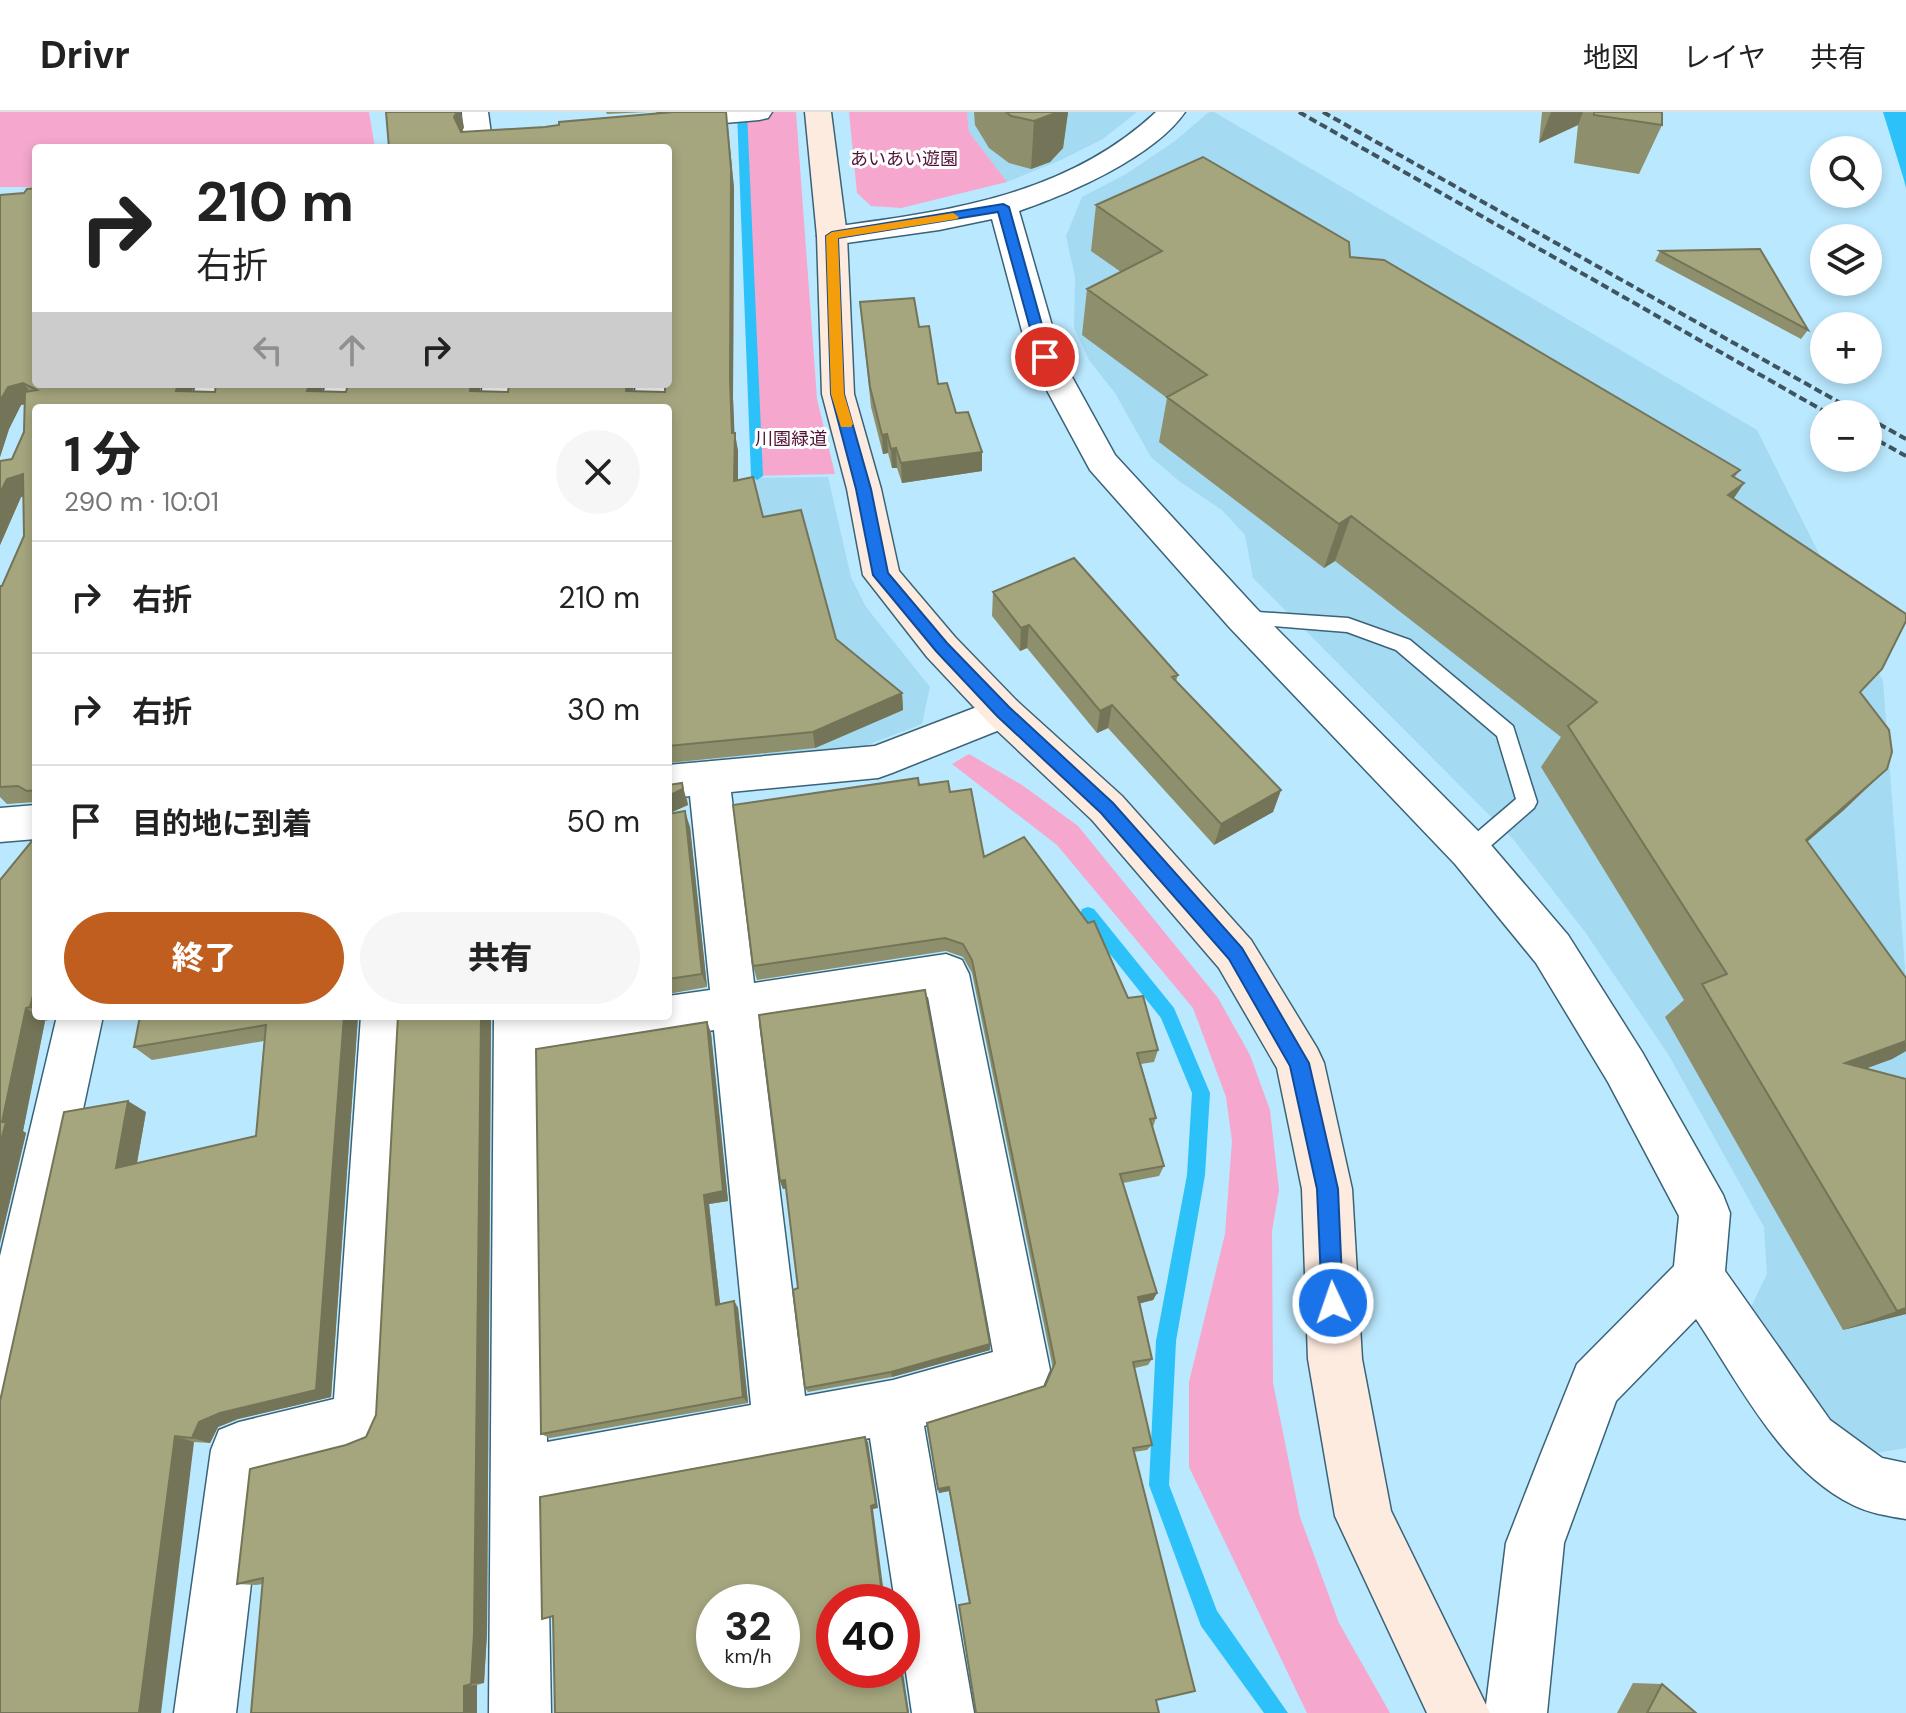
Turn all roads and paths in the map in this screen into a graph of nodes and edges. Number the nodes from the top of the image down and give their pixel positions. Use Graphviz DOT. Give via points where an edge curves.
graph roads {
  1 [pos="759,112"];
  2 [pos="818,112"];
  3 [pos="1172,112"];
  4 [pos="657,118"];
  5 [pos="660,144"];
  6 [pos="1003,207"];
  7 [pos="832,236"];
  8 [pos="1243,618"];
  9 [pos="1003,712"];
  10 [pos="688,780"];
  11 [pos="32,822"];
  12 [pos="0,825"];
  13 [pos="1470,851"];
  14 [pos="735,1006"];
  15 [pos="672,1012"];
  16 [pos="79,1020"];
  17 [pos="384,1020"];
  18 [pos="596,1020"];
  19 [pos="517,1028"];
  20 [pos="1699,1278"];
  21 [pos="0,1370"];
  22 [pos="893,1407"];
  23 [pos="781,1427"];
  24 [pos="519,1475"];
  25 [pos="1906,1491"];
  26 [pos="205,1713"];
  27 [pos="520,1713"];
  28 [pos="943,1713"];
  29 [pos="1459,1713"];
  30 [pos="1516,1713"];
  1 -- 4 [label="street"];
  2 -- 7 [label="street"];
  3 -- 6 [label="street" via="1155,131 1085,172"];
  4 -- 5 [label="street"];
  6 -- 7 [label="street"];
  6 -- 8 [label="street" via="1045,357 1102,462"];
  7 -- 9 [label="street" via="838,394 881,575"];
  8 -- 13 [label="street"];
  8 -- 13 [label="lane" via="1348,625 1403,645 1506,732 1527,802"];
  9 -- 10 [label="street" via="878,762"];
  9 -- 29 [label="street" via="1107,808 1235,954 1300,1063 1327,1189 1335,1359 1364,1516"];
  10 -- 14 [label="street"];
  11 -- 12 [label="street"];
  13 -- 20 [label="street" via="1552,949 1705,1213"];
  14 -- 15 [label="street"];
  14 -- 22 [label="street" via="946,974 1023,1370"];
  14 -- 23 [label="street"];
  16 -- 21 [label="street"];
  17 -- 26 [label="street" via="360,1420 239,1450"];
  18 -- 19 [label="street"];
  19 -- 24 [label="street"];
  20 -- 25 [label="street" via="1810,1440 1870,1484"];
  20 -- 30 [label="street" via="1596,1383 1535,1543"];
  22 -- 23 [label="street"];
  22 -- 28 [label="street"];
  23 -- 24 [label="street"];
  24 -- 27 [label="street"];
}
